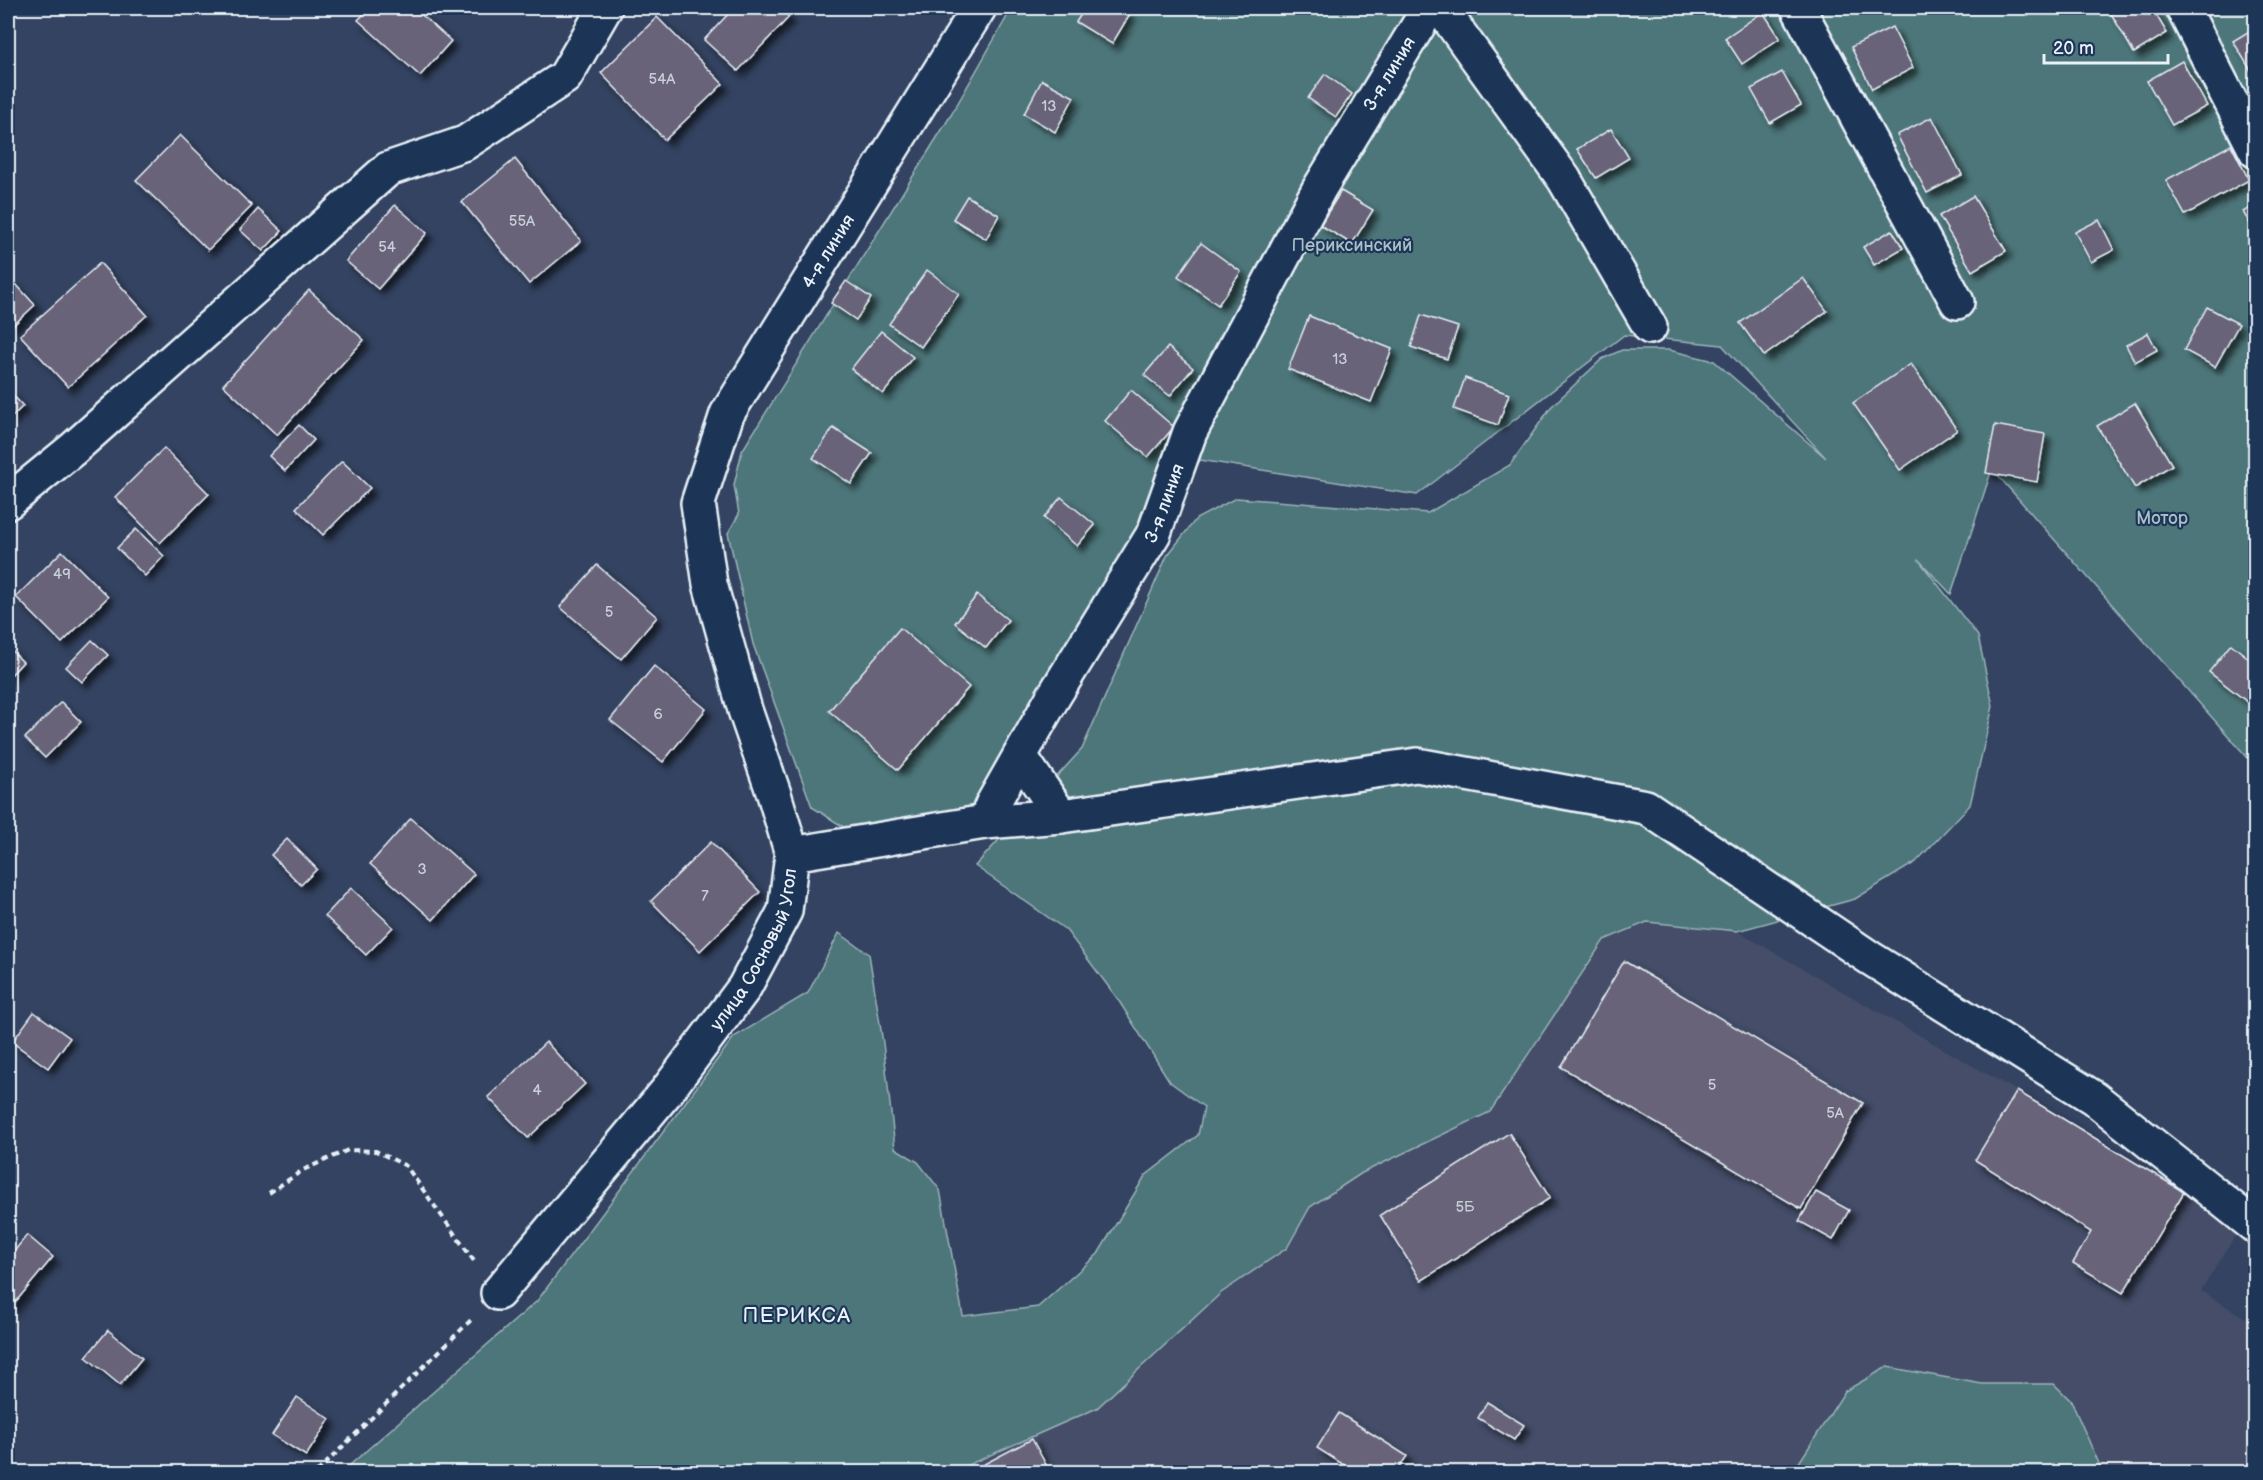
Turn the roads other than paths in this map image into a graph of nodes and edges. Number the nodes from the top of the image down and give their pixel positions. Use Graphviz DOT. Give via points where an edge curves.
graph roads {
  1 [pos="605,8"];
  2 [pos="979,8"];
  3 [pos="1429,8"];
  4 [pos="1441,8"];
  5 [pos="1798,8"];
  6 [pos="2183,8"];
  7 [pos="2256,151"];
  8 [pos="1957,302"];
  9 [pos="1650,327"];
  10 [pos="8,502"];
  11 [pos="698,503"];
  12 [pos="1020,756"];
  13 [pos="1061,816"];
  14 [pos="985,822"];
  15 [pos="792,854"];
  16 [pos="2256,1227"];
  17 [pos="498,1293"];
  1 -- 10 [label="street" via="565,77 465,143 388,169"];
  2 -- 11 [label="street, 4-я линия" via="727,414"];
  3 -- 12 [label="street, 3-я линия" via="1319,189 1190,432 1154,533"];
  4 -- 9 [label="street" via="1564,179"];
  5 -- 8 [label="street"];
  6 -- 7 [label="street"];
  11 -- 15 [label="street, улица Сосновый Угол" via="710,584 745,710"];
  12 -- 13 [label="street"];
  12 -- 14 [label="street, 3-я линия"];
  13 -- 14 [label="street"];
  13 -- 16 [label="street" via="1417,765 1646,807 1870,958 2094,1098"];
  14 -- 15 [label="street"];
  15 -- 17 [label="street, улица Сосновый Угол" via="785,911 744,988 667,1091"];
}
